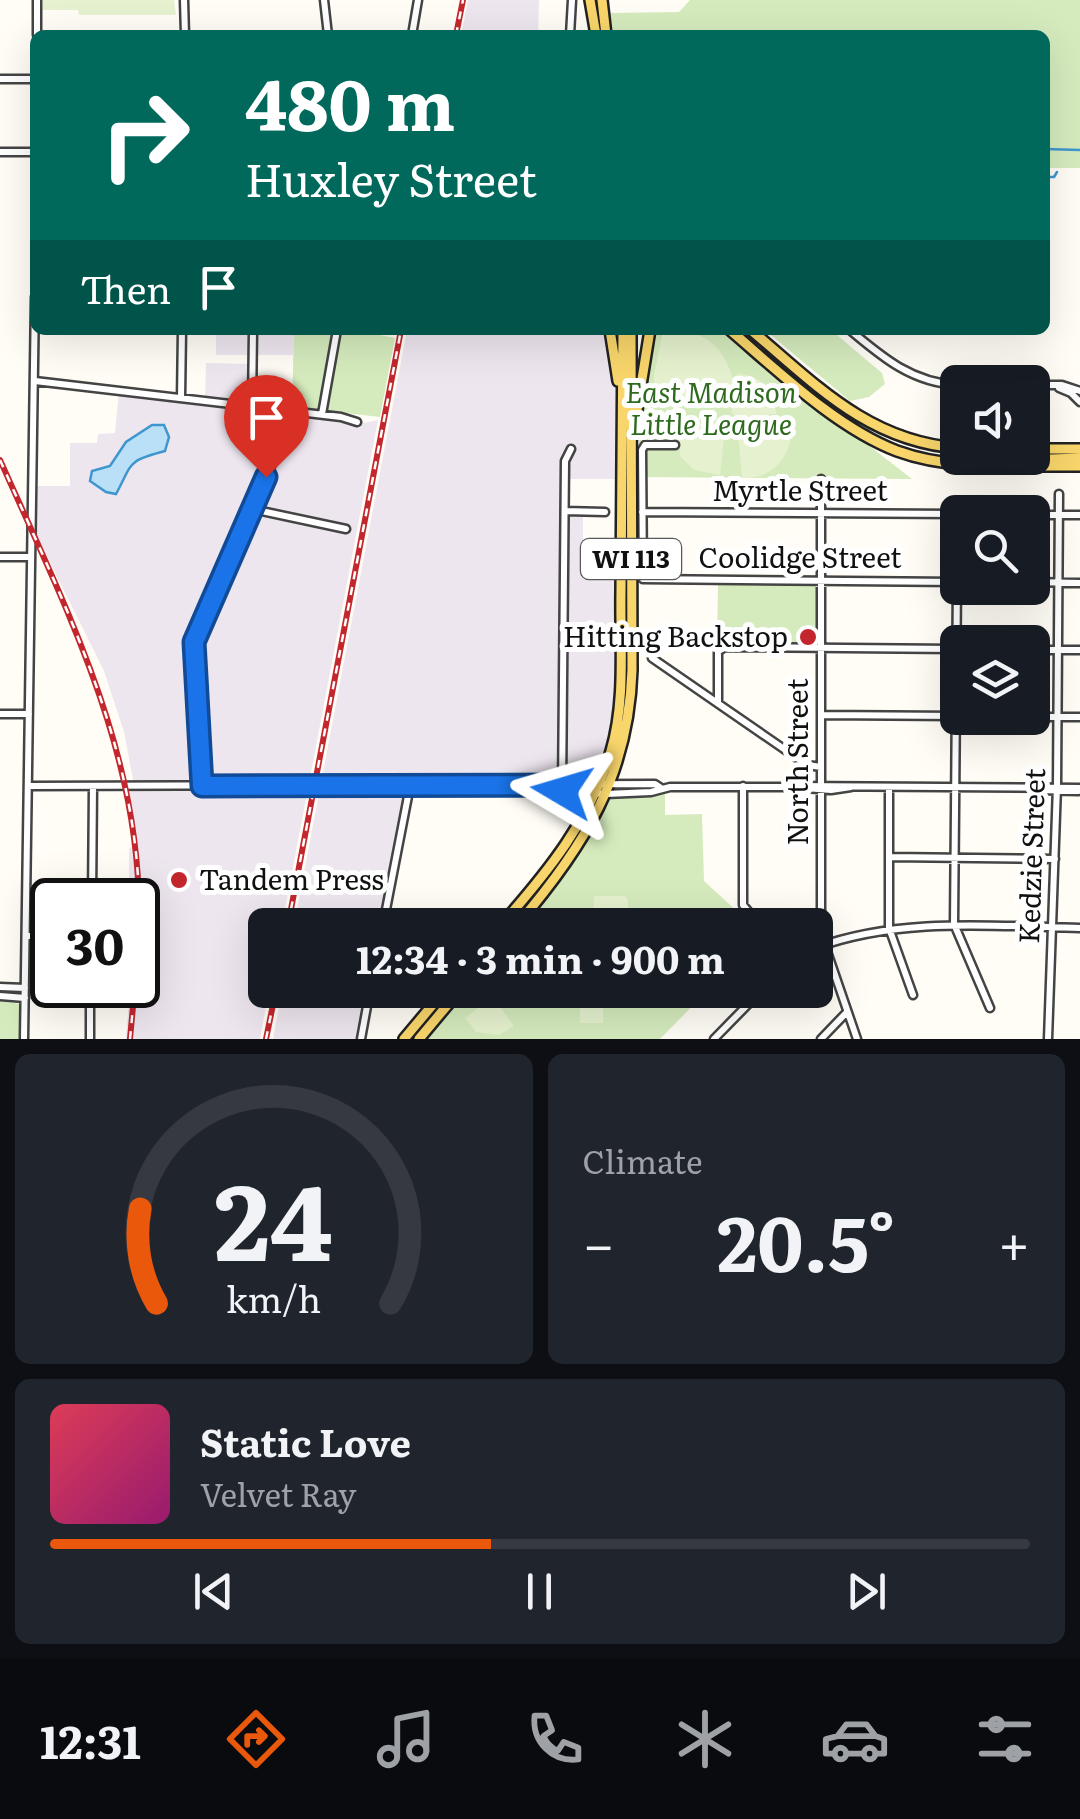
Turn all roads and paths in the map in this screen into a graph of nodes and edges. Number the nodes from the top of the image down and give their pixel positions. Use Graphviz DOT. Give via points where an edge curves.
graph roads {
  1 [pos="37,0"];
  2 [pos="184,0"];
  3 [pos="324,0"];
  4 [pos="418,0"];
  5 [pos="572,0"];
  6 [pos="590,0"];
  7 [pos="602,0"];
  8 [pos="37,30"];
  9 [pos="185,30"];
  10 [pos="327,30"];
  11 [pos="413,30"];
  12 [pos="570,30"];
  13 [pos="593,30"];
  14 [pos="605,30"];
  15 [pos="30,78"];
  16 [pos="0,79"];
  17 [pos="0,152"];
  18 [pos="30,152"];
  19 [pos="35,335"];
  20 [pos="182,335"];
  21 [pos="253,335"];
  22 [pos="335,335"];
  23 [pos="611,335"];
  24 [pos="623,335"];
  25 [pos="631,335"];
  26 [pos="649,335"];
  27 [pos="736,335"];
  28 [pos="757,335"];
  29 [pos="857,335"];
  30 [pos="35,381"];
  31 [pos="940,383"];
  32 [pos="1050,385"];
  33 [pos="1050,386"];
  34 [pos="1080,391"];
  35 [pos="181,398"];
  36 [pos="1080,402"];
  37 [pos="252,406"];
  38 [pos="294,411"];
  39 [pos="322,414"];
  40 [pos="621,414"];
  41 [pos="357,422"];
  42 [pos="675,445"];
  43 [pos="940,445"];
  44 [pos="632,448"];
  45 [pos="571,449"];
  46 [pos="1050,449"];
  47 [pos="1080,449"];
  48 [pos="1050,458"];
  49 [pos="1080,458"];
  50 [pos="940,459"];
  51 [pos="1050,465"];
  52 [pos="1080,466"];
  53 [pos="821,480"];
  54 [pos="1059,494"];
  55 [pos="252,509"];
  56 [pos="565,512"];
  57 [pos="605,512"];
  58 [pos="642,512"];
  59 [pos="821,514"];
  60 [pos="940,514"];
  61 [pos="1050,515"];
  62 [pos="1059,515"];
  63 [pos="1080,515"];
  64 [pos="346,528"];
  65 [pos="0,557"];
  66 [pos="31,557"];
  67 [pos="821,580"];
  68 [pos="940,582"];
  69 [pos="1050,582"];
  70 [pos="1059,582"];
  71 [pos="1080,583"];
  72 [pos="821,648"];
  73 [pos="940,649"];
  74 [pos="1050,650"];
  75 [pos="1058,650"];
  76 [pos="1080,650"];
  77 [pos="652,658"];
  78 [pos="718,703"];
  79 [pos="0,714"];
  80 [pos="29,714"];
  81 [pos="821,715"];
  82 [pos="940,716"];
  83 [pos="1050,717"];
  84 [pos="1058,717"];
  85 [pos="1080,717"];
  86 [pos="956,735"];
  87 [pos="821,767"];
  88 [pos="29,786"];
  89 [pos="93,786"];
  90 [pos="202,786"];
  91 [pos="410,786"];
  92 [pos="743,786"];
  93 [pos="821,787"];
  94 [pos="889,787"];
  95 [pos="562,788"];
  96 [pos="955,788"];
  97 [pos="602,789"];
  98 [pos="1057,789"];
  99 [pos="1080,789"];
  100 [pos="889,857"];
  101 [pos="954,858"];
  102 [pos="1055,858"];
  103 [pos="92,878"];
  104 [pos="386,908"];
  105 [pos="517,908"];
  106 [pos="532,908"];
  107 [pos="745,908"];
  108 [pos="820,908"];
  109 [pos="954,926"];
  110 [pos="889,928"];
  111 [pos="1052,928"];
  112 [pos="1080,928"];
  113 [pos="26,936"];
  114 [pos="30,936"];
  115 [pos="833,942"];
  116 [pos="833,979"];
  117 [pos="3,987"];
  118 [pos="25,988"];
  119 [pos="913,995"];
  120 [pos="3,996"];
  121 [pos="24,998"];
  122 [pos="90,1008"];
  123 [pos="367,1008"];
  124 [pos="431,1008"];
  125 [pos="445,1008"];
  126 [pos="744,1008"];
  127 [pos="990,1008"];
  128 [pos="847,1012"];
  129 [pos="24,1039"];
  130 [pos="90,1039"];
  131 [pos="361,1039"];
  132 [pos="404,1039"];
  133 [pos="419,1039"];
  134 [pos="714,1039"];
  135 [pos="821,1039"];
  136 [pos="857,1039"];
  137 [pos="1048,1039"];
  1 -- 8 [label="street"];
  2 -- 9 [label="street"];
  3 -- 10 [label="street"];
  4 -- 11 [label="street"];
  5 -- 12 [label="street"];
  6 -- 13 [label="main road"];
  7 -- 14 [label="main road"];
  15 -- 16 [label="street"];
  17 -- 18 [label="street"];
  19 -- 30 [label="street"];
  20 -- 35 [label="street"];
  21 -- 37 [label="street"];
  22 -- 39 [label="street"];
  23 -- 40 [label="main road"];
  24 -- 40 [label="main road, WI 113"];
  25 -- 44 [label="main road, WI 113"];
  26 -- 44 [label="main road"];
  27 -- 50 [label="main road" via="872,440"];
  28 -- 43 [label="main road" via="859,418 901,438"];
  29 -- 31 [label="street" via="905,372"];
  30 -- 35 [label="street"];
  30 -- 66 [label="street"];
  32 -- 34 [label="street"];
  33 -- 36 [label="street"];
  35 -- 37 [label="street"];
  37 -- 38 [label="street"];
  38 -- 39 [label="street"];
  38 -- 55 [label="street"];
  39 -- 41 [label="street"];
  40 -- 97 [label="main road, WI 113" via="620,691"];
  42 -- 58 [label="street" via="644,446"];
  44 -- 97 [label="main road, WI 113" via="631,696 623,747"];
  45 -- 56 [label="street"];
  46 -- 47 [label="main road"];
  48 -- 49 [label="main road"];
  51 -- 52 [label="main road"];
  53 -- 59 [label="street, North Street"];
  54 -- 62 [label="street, Kedzie Street"];
  55 -- 64 [label="street"];
  55 -- 90 [label="street" via="194,642"];
  56 -- 57 [label="street"];
  56 -- 95 [label="street"];
  58 -- 59 [label="street, Myrtle Street"];
  58 -- 67 [label="street, Coolidge Street" via="643,579"];
  59 -- 60 [label="street, Myrtle Street"];
  59 -- 67 [label="street, North Street"];
  61 -- 62 [label="street"];
  62 -- 63 [label="street"];
  62 -- 70 [label="street, Kedzie Street"];
  65 -- 66 [label="street"];
  66 -- 80 [label="street"];
  67 -- 68 [label="street, Coolidge Street"];
  67 -- 72 [label="street, North Street"];
  69 -- 70 [label="street"];
  70 -- 71 [label="street"];
  70 -- 75 [label="street, Kedzie Street"];
  72 -- 73 [label="street"];
  72 -- 78 [label="street" via="720,649"];
  72 -- 81 [label="street, North Street"];
  74 -- 75 [label="street"];
  75 -- 76 [label="street"];
  75 -- 84 [label="street, Kedzie Street"];
  77 -- 78 [label="street"];
  78 -- 87 [label="street" via="807,765"];
  79 -- 80 [label="street"];
  80 -- 88 [label="street"];
  81 -- 82 [label="street"];
  81 -- 87 [label="street, North Street"];
  83 -- 84 [label="street"];
  84 -- 85 [label="street"];
  84 -- 98 [label="street, Kedzie Street"];
  86 -- 96 [label="street"];
  87 -- 93 [label="street, North Street"];
  88 -- 89 [label="street"];
  88 -- 113 [label="street"];
  89 -- 90 [label="street"];
  89 -- 103 [label="street"];
  90 -- 91 [label="street"];
  91 -- 95 [label="street"];
  91 -- 104 [label="street"];
  92 -- 93 [label="street"];
  92 -- 97 [label="street"];
  92 -- 107 [label="street"];
  93 -- 94 [label="street"];
  93 -- 108 [label="street, North Street"];
  94 -- 96 [label="street"];
  94 -- 100 [label="street"];
  95 -- 97 [label="street"];
  96 -- 98 [label="street"];
  96 -- 101 [label="street"];
  97 -- 105 [label="main road, WI 113"];
  97 -- 106 [label="main road, WI 113" via="588,830"];
  98 -- 99 [label="street"];
  98 -- 102 [label="street, Kedzie Street"];
  100 -- 101 [label="street"];
  100 -- 110 [label="street"];
  101 -- 102 [label="street"];
  101 -- 109 [label="street"];
  102 -- 111 [label="street, Kedzie Street"];
  109 -- 110 [label="street"];
  109 -- 111 [label="street"];
  109 -- 127 [label="street"];
  110 -- 115 [label="street"];
  110 -- 119 [label="street"];
  111 -- 112 [label="street"];
  111 -- 137 [label="street, Kedzie Street"];
  113 -- 114 [label="street"];
  113 -- 118 [label="street"];
  116 -- 128 [label="street, North Street"];
  117 -- 118 [label="street"];
  117 -- 120 [label="street"];
  118 -- 121 [label="street"];
  120 -- 121 [label="street"];
  121 -- 129 [label="street"];
  122 -- 130 [label="street"];
  123 -- 131 [label="street"];
  124 -- 132 [label="main road"];
  125 -- 133 [label="main road"];
  126 -- 134 [label="street"];
  128 -- 135 [label="street"];
  128 -- 136 [label="street, North Street"];
}
